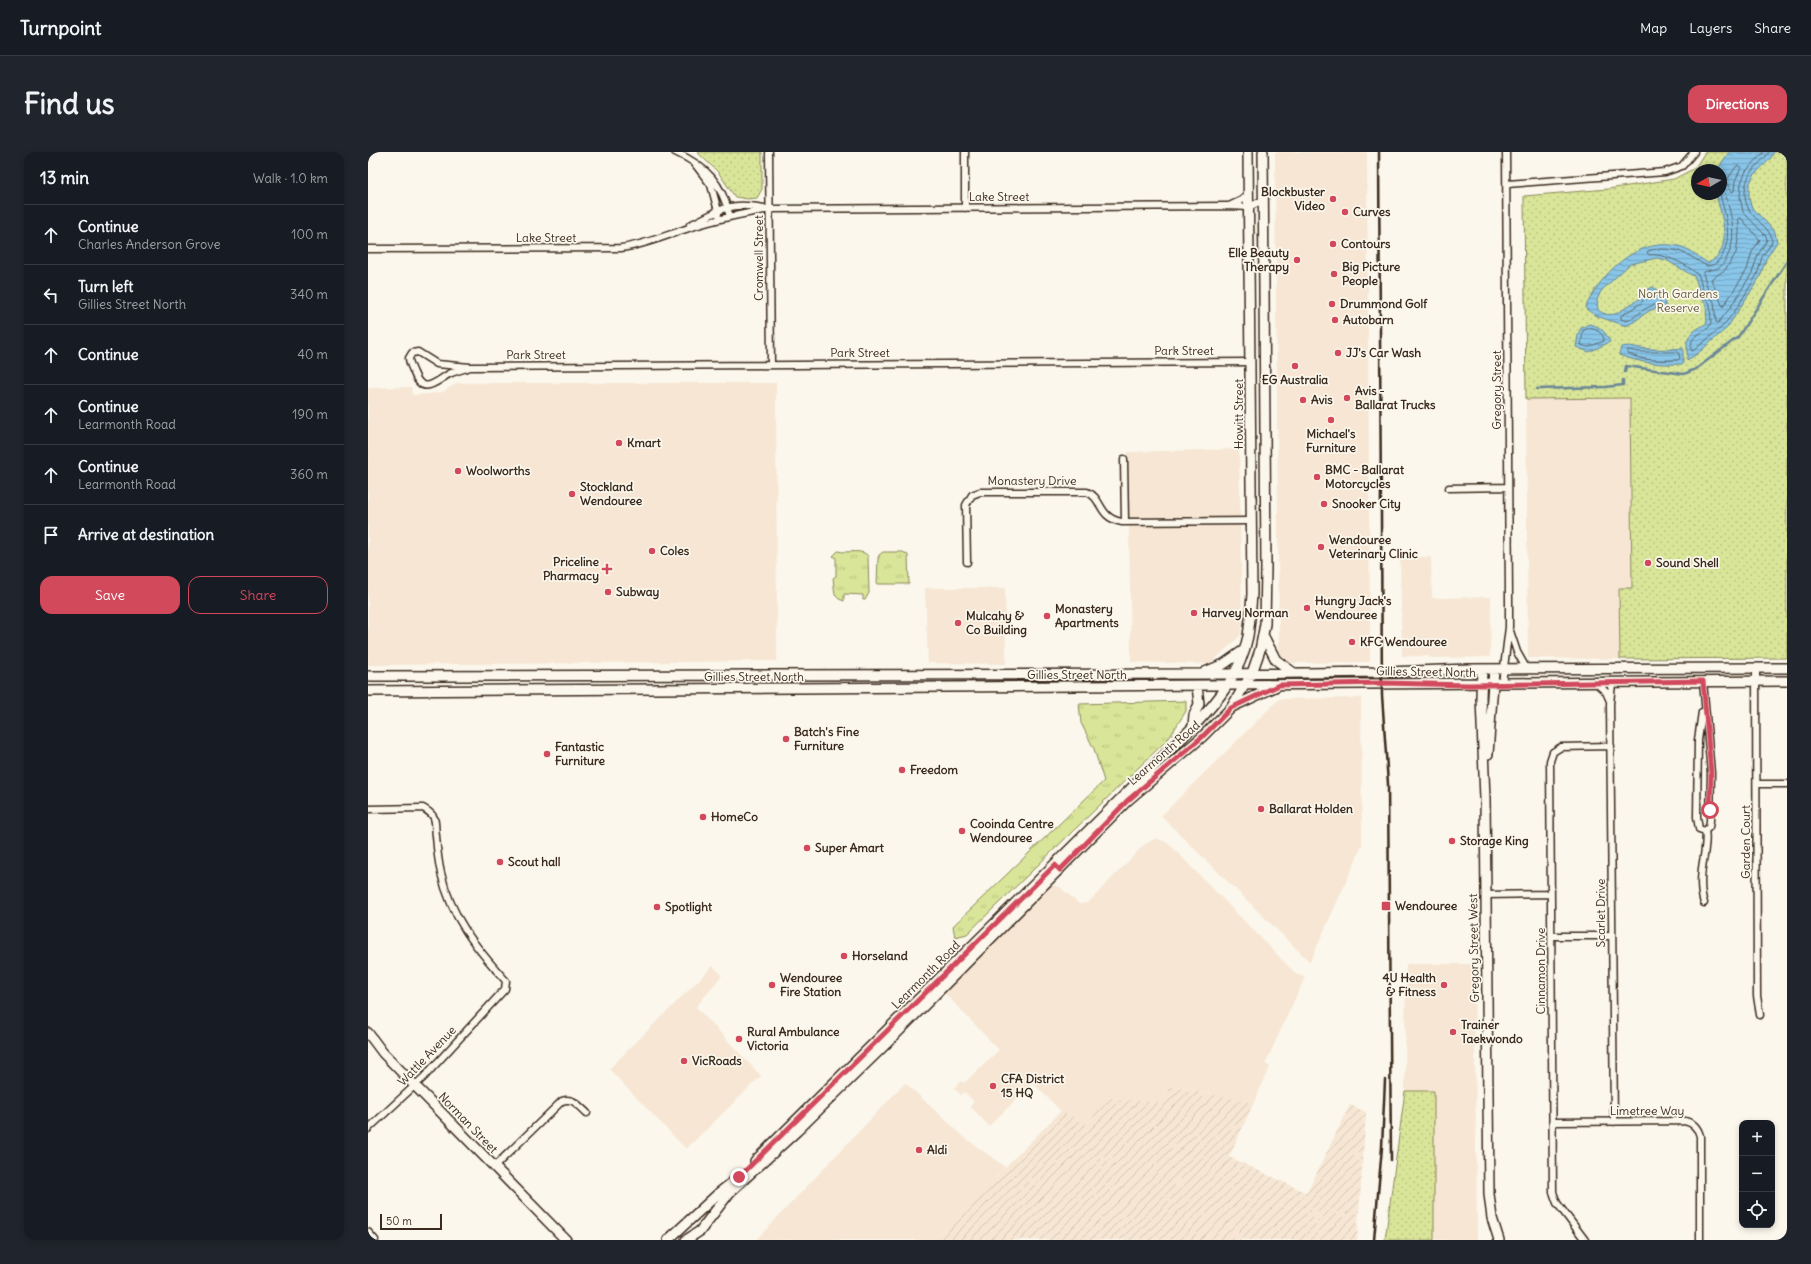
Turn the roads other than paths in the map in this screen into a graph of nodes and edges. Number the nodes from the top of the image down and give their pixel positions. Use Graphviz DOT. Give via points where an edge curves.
graph roads {
  1 [pos="675,152"];
  2 [pos="770,152"];
  3 [pos="965,152"];
  4 [pos="1248,152"];
  5 [pos="1263,152"];
  6 [pos="1506,152"];
  7 [pos="1694,152"];
  8 [pos="695,164"];
  9 [pos="1507,184"];
  10 [pos="1249,193"];
  11 [pos="1263,200"];
  12 [pos="1228,206"];
  13 [pos="728,207"];
  14 [pos="1249,207"];
  15 [pos="965,208"];
  16 [pos="770,209"];
  17 [pos="718,211"];
  18 [pos="730,217"];
  19 [pos="720,220"];
  20 [pos="683,229"];
  21 [pos="368,249"];
  22 [pos="1250,362"];
  23 [pos="770,365"];
  24 [pos="470,366"];
  25 [pos="1251,402"];
  26 [pos="1265,402"];
  27 [pos="1124,459"];
  28 [pos="1508,487"];
  29 [pos="1449,488"];
  30 [pos="1252,521"];
  31 [pos="1266,521"];
  32 [pos="1125,522"];
  33 [pos="966,562"];
  34 [pos="1509,627"];
  35 [pos="1263,634"];
  36 [pos="1244,650"];
  37 [pos="1526,668"];
  38 [pos="1756,668"];
  39 [pos="1787,668"];
  40 [pos="1482,669"];
  41 [pos="1494,669"];
  42 [pos="1503,669"];
  43 [pos="1252,673"];
  44 [pos="1294,673"];
  45 [pos="767,674"];
  46 [pos="1200,674"];
  47 [pos="1234,674"];
  48 [pos="368,676"];
  49 [pos="485,676"];
  50 [pos="1703,681"];
  51 [pos="1612,682"];
  52 [pos="1756,682"];
  53 [pos="1787,682"];
  54 [pos="1596,683"];
  55 [pos="1498,684"];
  56 [pos="1279,685"];
  57 [pos="1481,685"];
  58 [pos="1197,686"];
  59 [pos="1228,686"];
  60 [pos="1245,686"];
  61 [pos="767,689"];
  62 [pos="485,690"];
  63 [pos="368,691"];
  64 [pos="1704,698"];
  65 [pos="1610,704"];
  66 [pos="1231,708"];
  67 [pos="1193,727"];
  68 [pos="1611,746"];
  69 [pos="1697,777"];
  70 [pos="1711,778"];
  71 [pos="1757,784"];
  72 [pos="1787,784"];
  73 [pos="1485,799"];
  74 [pos="368,809"];
  75 [pos="1697,817"];
  76 [pos="1710,817"];
  77 [pos="1706,831"];
  78 [pos="1058,868"];
  79 [pos="1486,894"];
  80 [pos="1551,894"];
  81 [pos="1704,903"];
  82 [pos="1552,936"];
  83 [pos="1612,936"];
  84 [pos="945,980"];
  85 [pos="1760,1015"];
  86 [pos="368,1033"];
  87 [pos="414,1086"];
  88 [pos="587,1113"];
  89 [pos="1553,1122"];
  90 [pos="1614,1122"];
  91 [pos="368,1130"];
  92 [pos="494,1167"];
  93 [pos="552,1228"];
  94 [pos="368,1232"];
  95 [pos="375,1240"];
  96 [pos="562,1240"];
  97 [pos="566,1240"];
  98 [pos="668,1240"];
  99 [pos="686,1240"];
  100 [pos="1499,1240"];
  101 [pos="1584,1240"];
  102 [pos="1700,1240"];
  1 -- 8 [label="street"];
  2 -- 16 [label="street, Cromwell Street"];
  3 -- 15 [label="street"];
  4 -- 10 [label="main road, Howitt Street"];
  5 -- 11 [label="main road"];
  6 -- 9 [label="street, Gregory Street"];
  7 -- 9 [label="street" via="1682,166 1665,172"];
  8 -- 13 [label="street" via="713,176"];
  8 -- 17 [label="street" via="711,185"];
  9 -- 28 [label="street, Gregory Street"];
  10 -- 12 [label="street, Lake Street" via="1242,200"];
  10 -- 14 [label="main road, Howitt Street"];
  11 -- 14 [label="street, Lake Street"];
  11 -- 26 [label="main road"];
  12 -- 14 [label="street, Lake Street"];
  12 -- 15 [label="street, Lake Street"];
  13 -- 16 [label="street, Lake Street" via="744,205"];
  13 -- 17 [label="street, Lake Street"];
  13 -- 18 [label="street"];
  14 -- 22 [label="main road, Howitt Street"];
  15 -- 16 [label="street, Lake Street"];
  16 -- 18 [label="street, Lake Street"];
  16 -- 23 [label="street, Cromwell Street"];
  17 -- 19 [label="street"];
  17 -- 20 [label="street, Lake Street"];
  18 -- 19 [label="street, Lake Street"];
  19 -- 20 [label="street, Lake Street"];
  20 -- 21 [label="street, Lake Street" via="654,241 620,248"];
  22 -- 23 [label="street, Park Street"];
  22 -- 25 [label="main road, Howitt Street"];
  23 -- 24 [label="street, Park Street"];
  24 -- 24 [label="street, Park Street" via="427,386 417,379 409,358 412,353 418,352 437,364"];
  25 -- 26 [label="main road"];
  25 -- 30 [label="main road, Howitt Street"];
  26 -- 31 [label="main road"];
  27 -- 32 [label="street"];
  28 -- 29 [label="street"];
  28 -- 34 [label="street, Gregory Street"];
  30 -- 31 [label="main road"];
  30 -- 32 [label="street, Monastery Drive"];
  30 -- 36 [label="main road, Howitt Street" via="1252,594"];
  31 -- 35 [label="main road"];
  32 -- 33 [label="street, Monastery Drive" via="1109,517 1095,498 1087,492 978,492 966,505"];
  34 -- 37 [label="street, Gregory Street" via="1514,645"];
  34 -- 42 [label="street, Gregory Street"];
  35 -- 43 [label="main road"];
  35 -- 44 [label="main road" via="1276,660"];
  36 -- 46 [label="main road" via="1224,664"];
  36 -- 47 [label="main road, Howitt Street"];
  37 -- 38 [label="main road, Gillies Street North"];
  37 -- 42 [label="main road, Gillies Street North"];
  38 -- 39 [label="main road, Gillies Street North"];
  38 -- 52 [label="street, Garden Court"];
  40 -- 41 [label="main road, Gillies Street North"];
  40 -- 44 [label="main road, Gillies Street North"];
  40 -- 57 [label="main road, Gregory Street West"];
  41 -- 42 [label="main road, Gillies Street North"];
  41 -- 55 [label="main road, Gregory Street West"];
  42 -- 55 [label="street, Gregory Street"];
  43 -- 44 [label="main road, Gillies Street North"];
  43 -- 47 [label="main road, Gillies Street North"];
  43 -- 60 [label="main road, Learmonth Road"];
  45 -- 46 [label="main road, Gillies Street North"];
  45 -- 49 [label="main road, Gillies Street North"];
  45 -- 61 [label="main road"];
  46 -- 47 [label="main road, Gillies Street North"];
  47 -- 59 [label="main road, Learmonth Road"];
  48 -- 49 [label="main road, Gillies Street North"];
  49 -- 62 [label="main road"];
  50 -- 51 [label="main road, Gillies Street North"];
  50 -- 52 [label="main road, Gillies Street North"];
  50 -- 64 [label="street"];
  51 -- 54 [label="main road, Gillies Street North"];
  51 -- 65 [label="street, Scarlet Drive"];
  52 -- 53 [label="main road, Gillies Street North"];
  52 -- 71 [label="street, Garden Court"];
  54 -- 55 [label="main road, Gillies Street North"];
  54 -- 65 [label="street, Scarlet Drive" via="1606,692"];
  55 -- 57 [label="main road, Gillies Street North"];
  55 -- 73 [label="main road, Gregory Street West"];
  56 -- 57 [label="main road, Gillies Street North"];
  56 -- 60 [label="main road, Gillies Street North"];
  56 -- 66 [label="main road"];
  57 -- 73 [label="main road, Gregory Street West"];
  58 -- 59 [label="main road, Gillies Street North"];
  58 -- 61 [label="main road, Gillies Street North"];
  58 -- 67 [label="main road" via="1199,704 1194,715"];
  59 -- 60 [label="main road, Gillies Street North"];
  59 -- 67 [label="main road, Learmonth Road"];
  60 -- 66 [label="main road, Learmonth Road"];
  61 -- 62 [label="main road, Gillies Street North"];
  62 -- 63 [label="main road, Gillies Street North"];
  64 -- 69 [label="street" via="1698,740"];
  64 -- 70 [label="street"];
  65 -- 68 [label="street, Scarlet Drive"];
  66 -- 78 [label="main road, Learmonth Road" via="1202,737 1127,801"];
  67 -- 78 [label="main road, Learmonth Road"];
  68 -- 80 [label="street, Cinnamon Drive" via="1563,747 1552,755"];
  68 -- 83 [label="street, Scarlet Drive"];
  69 -- 70 [label="street"];
  69 -- 75 [label="street"];
  70 -- 76 [label="street"];
  71 -- 72 [label="street"];
  71 -- 85 [label="street, Garden Court" via="1757,996"];
  73 -- 79 [label="main road, Gregory Street West"];
  74 -- 87 [label="street, Wattle Avenue" via="423,808 429,811 434,819 437,853 446,892 464,929 506,981 505,989 500,995"];
  75 -- 76 [label="street"];
  75 -- 77 [label="street" via="1699,829"];
  76 -- 77 [label="street" via="1710,826"];
  77 -- 81 [label="street" via="1701,884"];
  78 -- 84 [label="main road, Learmonth Road"];
  79 -- 80 [label="street"];
  79 -- 100 [label="main road, Gregory Street West" via="1489,1194 1492,1218"];
  80 -- 82 [label="street, Cinnamon Drive"];
  82 -- 83 [label="street"];
  82 -- 89 [label="street, Cinnamon Drive"];
  83 -- 90 [label="street, Scarlet Drive"];
  84 -- 98 [label="main road, Learmonth Road" via="739,1177"];
  84 -- 99 [label="main road, Learmonth Road" via="797,1131 730,1192 700,1231"];
  86 -- 87 [label="main road, Norman Street"];
  87 -- 91 [label="street, Wattle Avenue"];
  87 -- 92 [label="main road, Norman Street"];
  88 -- 92 [label="street" via="574,1101 562,1101"];
  89 -- 90 [label="street, Limetree Way"];
  89 -- 101 [label="street, Cinnamon Drive" via="1554,1195 1557,1204"];
  90 -- 102 [label="street, Limetree Way" via="1685,1121 1697,1128 1700,1136"];
  92 -- 93 [label="main road, Norman Street"];
  93 -- 96 [label="main road, Norman Street"];
  93 -- 97 [label="main road, Norman Street"];
  94 -- 95 [label="street"];
}
